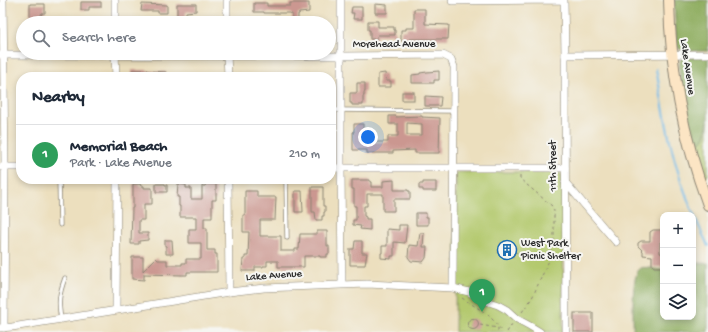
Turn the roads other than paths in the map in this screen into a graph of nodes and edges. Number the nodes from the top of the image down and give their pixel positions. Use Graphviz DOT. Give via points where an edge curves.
graph roads {
  1 [pos="3,0"];
  2 [pos="115,0"];
  3 [pos="227,0"];
  4 [pos="341,0"];
  5 [pos="564,0"];
  6 [pos="669,0"];
  7 [pos="452,1"];
  8 [pos="115,16"];
  9 [pos="227,16"];
  10 [pos="672,54"];
  11 [pos="708,54"];
  12 [pos="2,55"];
  13 [pos="16,55"];
  14 [pos="565,55"];
  15 [pos="336,56"];
  16 [pos="342,56"];
  17 [pos="115,60"];
  18 [pos="227,60"];
  19 [pos="116,72"];
  20 [pos="228,72"];
  21 [pos="336,110"];
  22 [pos="341,110"];
  23 [pos="454,111"];
  24 [pos="2,167"];
  25 [pos="16,167"];
  26 [pos="454,167"];
  27 [pos="336,168"];
  28 [pos="341,168"];
  29 [pos="565,168"];
  30 [pos="565,182"];
  31 [pos="59,184"];
  32 [pos="117,184"];
  33 [pos="228,184"];
  34 [pos="286,184"];
  35 [pos="708,205"];
  36 [pos="60,225"];
  37 [pos="287,238"];
  38 [pos="616,242"];
  39 [pos="65,278"];
  40 [pos="342,284"];
  41 [pos="456,289"];
  42 [pos="229,292"];
  43 [pos="116,310"];
  44 [pos="61,319"];
  45 [pos="2,328"];
  46 [pos="540,332"];
  47 [pos="566,332"];
  1 -- 12 [label="street"];
  2 -- 8 [label="street"];
  3 -- 9 [label="street"];
  4 -- 16 [label="street"];
  5 -- 7 [label="street"];
  5 -- 14 [label="street, 11th Street"];
  6 -- 10 [label="main road, Lake Avenue"];
  10 -- 11 [label="street"];
  10 -- 14 [label="street"];
  10 -- 35 [label="main road, Lake Avenue" via="684,123 695,168"];
  12 -- 13 [label="street, Morehead Avenue"];
  12 -- 24 [label="street"];
  14 -- 29 [label="street, 11th Street"];
  15 -- 16 [label="street, Morehead Avenue"];
  16 -- 22 [label="street"];
  16 -- 23 [label="street, Morehead Avenue" via="443,55 451,59 454,67"];
  17 -- 19 [label="street"];
  18 -- 20 [label="street"];
  21 -- 22 [label="lane"];
  22 -- 23 [label="lane"];
  22 -- 28 [label="street"];
  23 -- 26 [label="street"];
  24 -- 25 [label="street"];
  24 -- 45 [label="street"];
  26 -- 28 [label="street"];
  26 -- 29 [label="street"];
  26 -- 41 [label="street"];
  27 -- 28 [label="street"];
  28 -- 40 [label="street"];
  29 -- 30 [label="street, 11th Street"];
  30 -- 38 [label="street"];
  30 -- 47 [label="street, 11th Street"];
  31 -- 36 [label="lane"];
  32 -- 43 [label="street"];
  33 -- 42 [label="street"];
  34 -- 37 [label="lane"];
  39 -- 44 [label="lane" via="59,296"];
  40 -- 41 [label="street, Lake Avenue"];
  40 -- 42 [label="street, Lake Avenue"];
  41 -- 46 [label="street, Lake Avenue" via="498,304 507,310 514,321"];
  42 -- 43 [label="street, Lake Avenue"];
  43 -- 44 [label="street, Lake Avenue"];
  44 -- 45 [label="street, Lake Avenue"];
}
